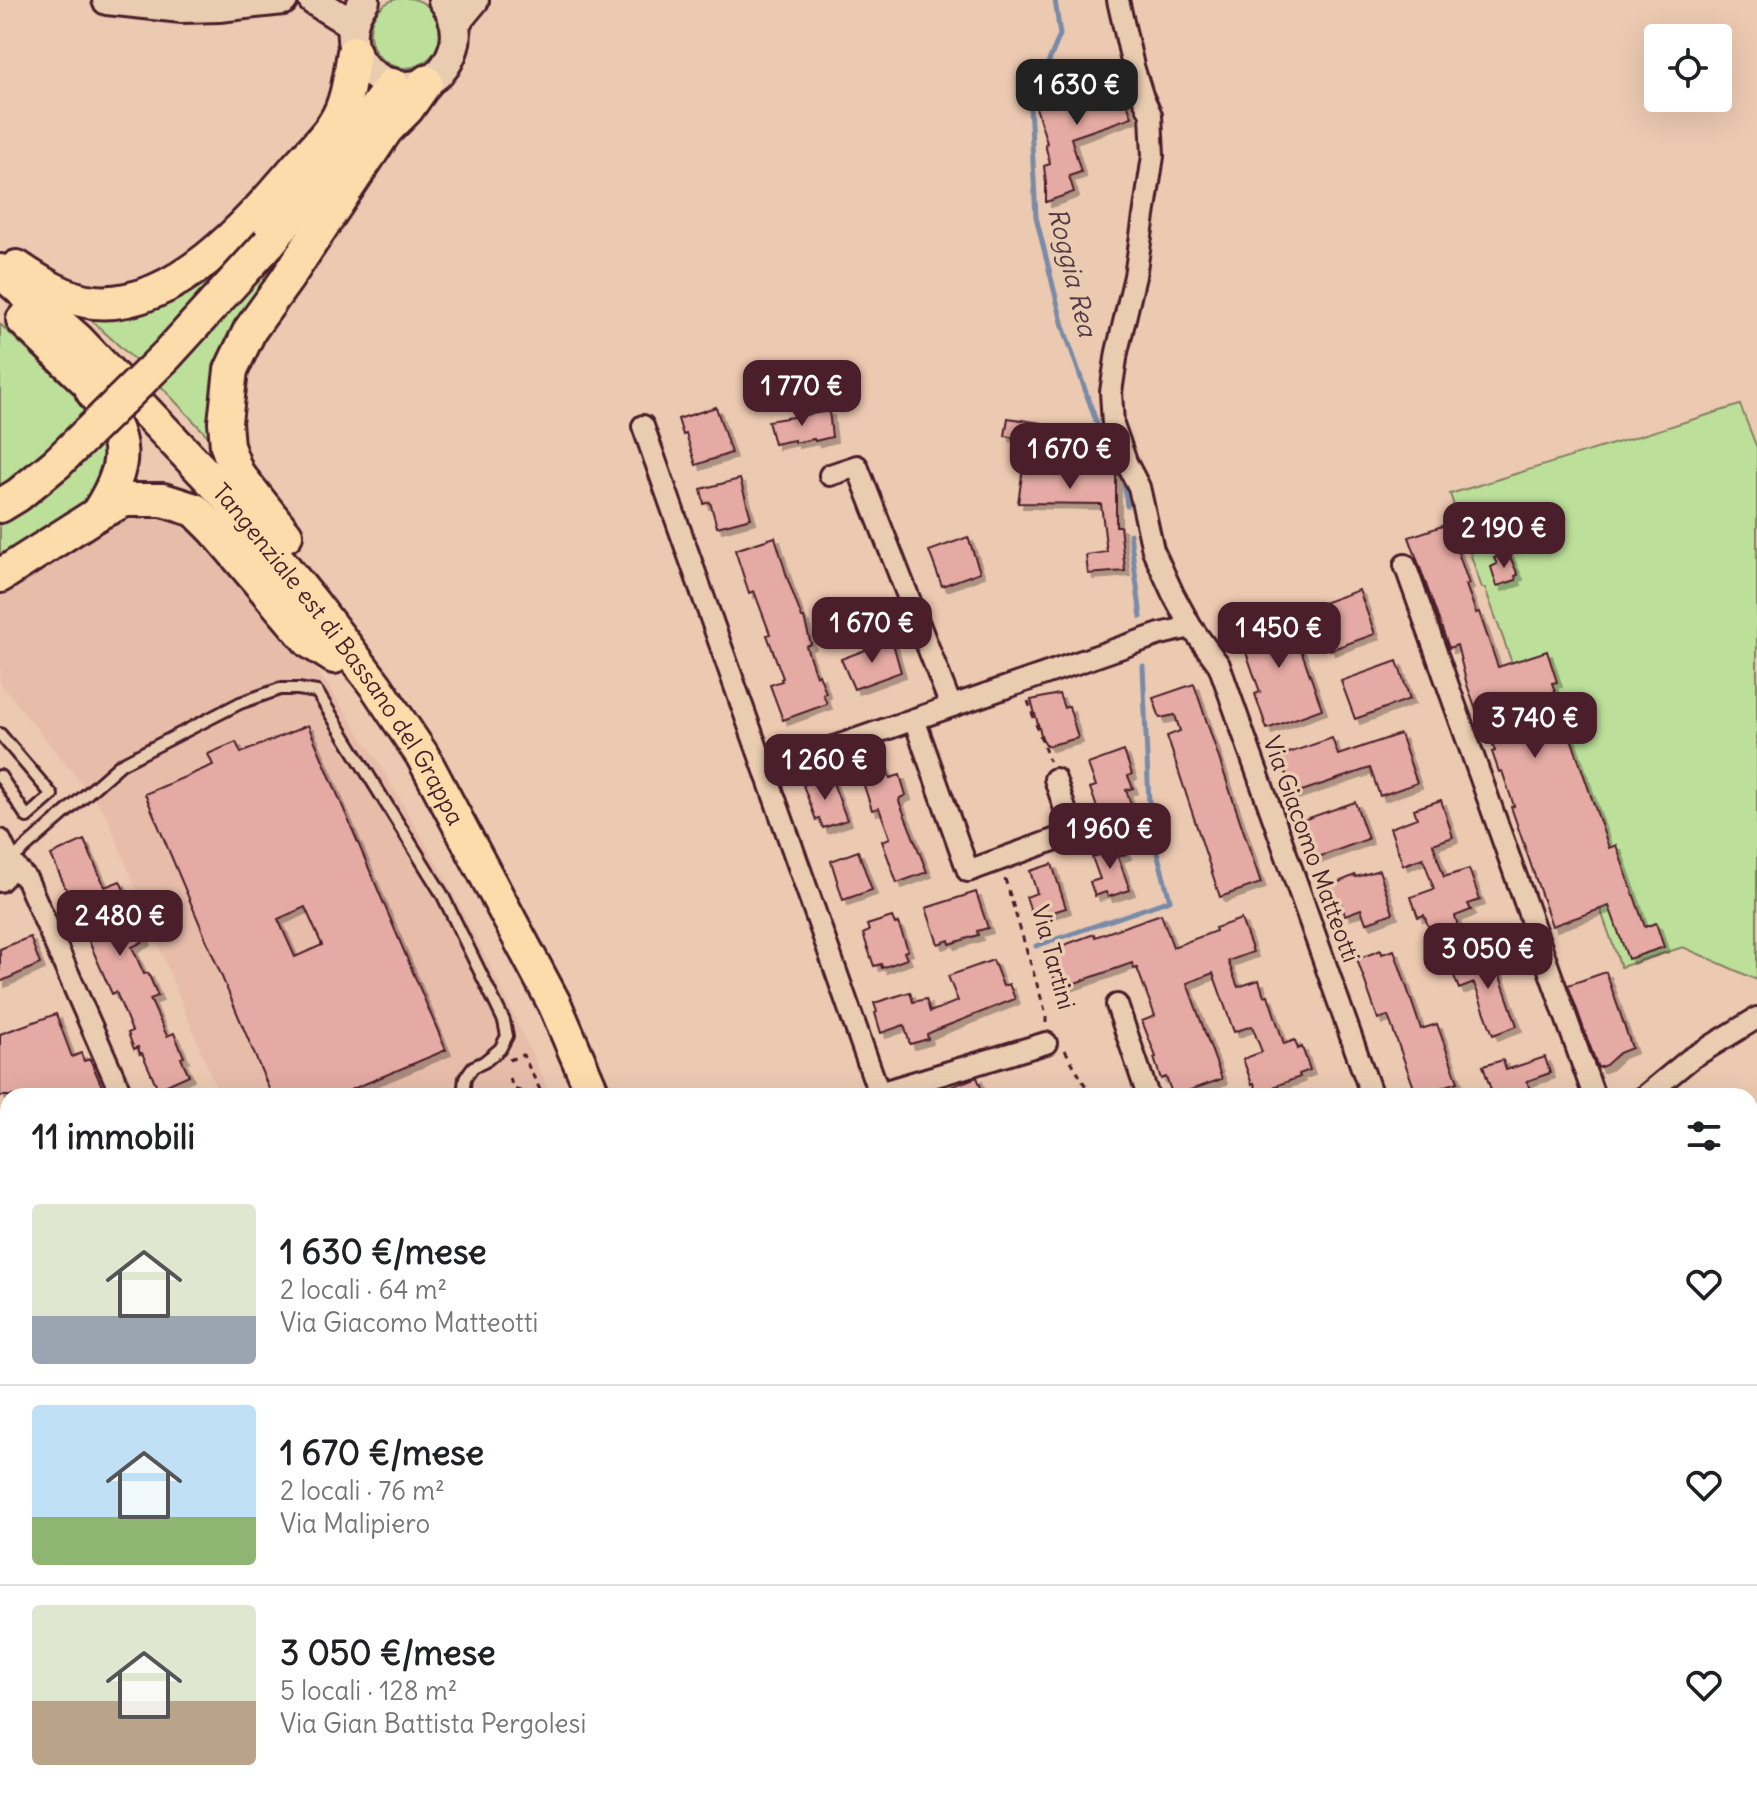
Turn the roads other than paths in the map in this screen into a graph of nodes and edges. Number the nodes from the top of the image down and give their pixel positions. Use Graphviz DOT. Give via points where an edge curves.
graph roads {
  1 [pos="107,0"];
  2 [pos="313,0"];
  3 [pos="474,0"];
  4 [pos="1118,0"];
  5 [pos="272,1"];
  6 [pos="449,12"];
  7 [pos="357,25"];
  8 [pos="426,82"];
  9 [pos="392,85"];
  10 [pos="0,251"];
  11 [pos="0,271"];
  12 [pos="0,299"];
  13 [pos="0,313"];
  14 [pos="57,351"];
  15 [pos="82,376"];
  16 [pos="643,426"];
  17 [pos="830,475"];
  18 [pos="0,506"];
  19 [pos="97,514"];
  20 [pos="1405,565"];
  21 [pos="0,576"];
  22 [pos="1191,627"];
  23 [pos="334,657"];
  24 [pos="951,706"];
  25 [pos="914,719"];
  26 [pos="0,734"];
  27 [pos="422,755"];
  28 [pos="765,771"];
  29 [pos="0,776"];
  30 [pos="1055,779"];
  31 [pos="0,840"];
  32 [pos="10,861"];
  33 [pos="0,881"];
  34 [pos="1117,1005"];
  35 [pos="1757,1018"];
  36 [pos="1046,1043"];
  37 [pos="118,1088"];
  38 [pos="464,1088"];
  39 [pos="570,1088"];
  40 [pos="591,1088"];
  41 [pos="878,1088"];
  42 [pos="900,1088"];
  43 [pos="1145,1088"];
  44 [pos="1369,1088"];
  45 [pos="1591,1088"];
  46 [pos="1655,1088"];
  1 -- 5 [label="main road" via="182,8"];
  2 -- 7 [label="main road"];
  3 -- 6 [label="main road"];
  4 -- 22 [label="street, Via Giacomo Matteotti" via="1151,115 1153,156 1111,392 1113,424 1139,487 1153,550"];
  6 -- 8 [label="main road" via="456,41 451,57"];
  7 -- 9 [label="main road" via="363,67"];
  7 -- 10 [label="highway" via="345,101 336,122 267,201 219,249 178,280 149,295 94,302 69,297"];
  8 -- 9 [label="main road"];
  8 -- 27 [label="highway" via="386,130 250,330 231,370 225,422 237,473 342,606 397,693"];
  9 -- 18 [label="highway, bridge" via="269,243 167,355 57,463"];
  11 -- 27 [label="highway, Tangenziale est di Bassano del Grappa" via="78,340 229,499 376,686"];
  12 -- 14 [label="highway, Tangenziale est di Bassano del Grappa"];
  13 -- 14 [label="highway"];
  14 -- 15 [label="highway, Tangenziale est di Bassano del Grappa"];
  15 -- 19 [label="highway" via="120,438 120,465"];
  15 -- 23 [label="highway, Tangenziale est di Bassano del Grappa" via="180,473"];
  16 -- 28 [label="street"];
  17 -- 24 [label="street" via="857,466"];
  19 -- 21 [label="highway"];
  19 -- 23 [label="highway" via="125,500 163,500 195,510 310,642"];
  20 -- 45 [label="street"];
  22 -- 24 [label="street"];
  22 -- 44 [label="street, Via Giacomo Matteotti" via="1219,665"];
  23 -- 39 [label="highway, Tangenziale est di Bassano del Grappa" via="426,804"];
  24 -- 25 [label="street"];
  25 -- 28 [label="street"];
  25 -- 30 [label="street" via="968,871 1073,833"];
  26 -- 29 [label="lane" via="52,795 27,817"];
  27 -- 40 [label="highway, Tangenziale est di Bassano del Grappa" via="555,1005"];
  28 -- 41 [label="street"];
  31 -- 32 [label="street"];
  32 -- 33 [label="street"];
  32 -- 37 [label="street" via="27,880"];
  32 -- 38 [label="lane" via="121,764 253,698 280,689 317,692 442,894 504,1021 507,1036 500,1049 473,1067"];
  34 -- 43 [label="street, Via Tartini"];
  35 -- 46 [label="street" via="1690,1059"];
  36 -- 42 [label="street"];
}
